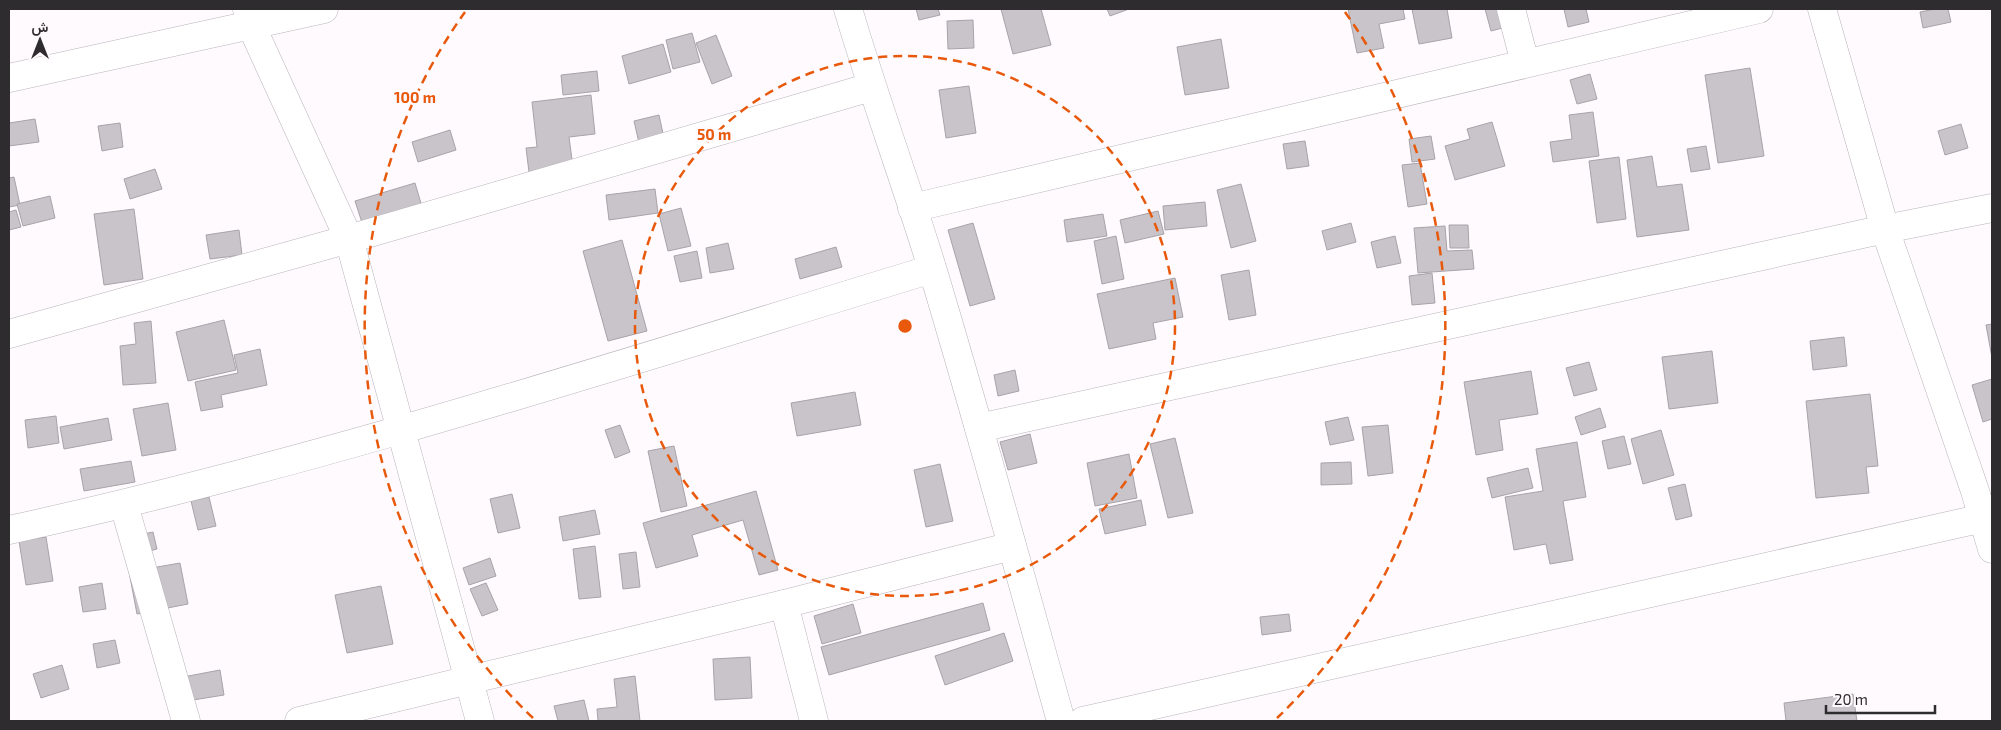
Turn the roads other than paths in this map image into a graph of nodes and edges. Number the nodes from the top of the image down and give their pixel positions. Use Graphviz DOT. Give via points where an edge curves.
graph roads {
  1 [pos="324,9"];
  2 [pos="848,9"];
  3 [pos="1511,9"];
  4 [pos="1759,9"];
  5 [pos="1822,9"];
  6 [pos="249,17"];
  7 [pos="1525,63"];
  8 [pos="9,78"];
  9 [pos="871,87"];
  10 [pos="912,208"];
  11 [pos="1992,208"];
  12 [pos="1885,229"];
  13 [pos="349,239"];
  14 [pos="932,269"];
  15 [pos="9,334"];
  16 [pos="979,428"];
  17 [pos="402,430"];
  18 [pos="1984,489"];
  19 [pos="124,505"];
  20 [pos="1983,518"];
  21 [pos="9,530"];
  22 [pos="1012,546"];
  23 [pos="1992,549"];
  24 [pos="784,604"];
  25 [pos="469,679"];
  26 [pos="186,721"];
  27 [pos="299,721"];
  28 [pos="480,721"];
  29 [pos="814,721"];
  30 [pos="1061,721"];
  31 [pos="1083,721"];
  1 -- 6 [label="street"];
  2 -- 9 [label="street"];
  3 -- 7 [label="street"];
  4 -- 7 [label="street"];
  5 -- 12 [label="street"];
  6 -- 8 [label="street"];
  6 -- 13 [label="street"];
  7 -- 10 [label="street"];
  9 -- 10 [label="street"];
  9 -- 13 [label="street"];
  10 -- 14 [label="street"];
  11 -- 12 [label="street"];
  12 -- 16 [label="street"];
  12 -- 18 [label="street"];
  13 -- 15 [label="street"];
  13 -- 17 [label="street"];
  14 -- 16 [label="street"];
  14 -- 17 [label="street"];
  16 -- 22 [label="street"];
  17 -- 19 [label="street"];
  17 -- 25 [label="street"];
  18 -- 20 [label="street"];
  19 -- 21 [label="street"];
  19 -- 26 [label="street"];
  20 -- 23 [label="street"];
  20 -- 31 [label="street"];
  22 -- 24 [label="street"];
  22 -- 30 [label="street"];
  24 -- 25 [label="street"];
  24 -- 29 [label="street"];
  25 -- 27 [label="street"];
  25 -- 28 [label="street"];
}
